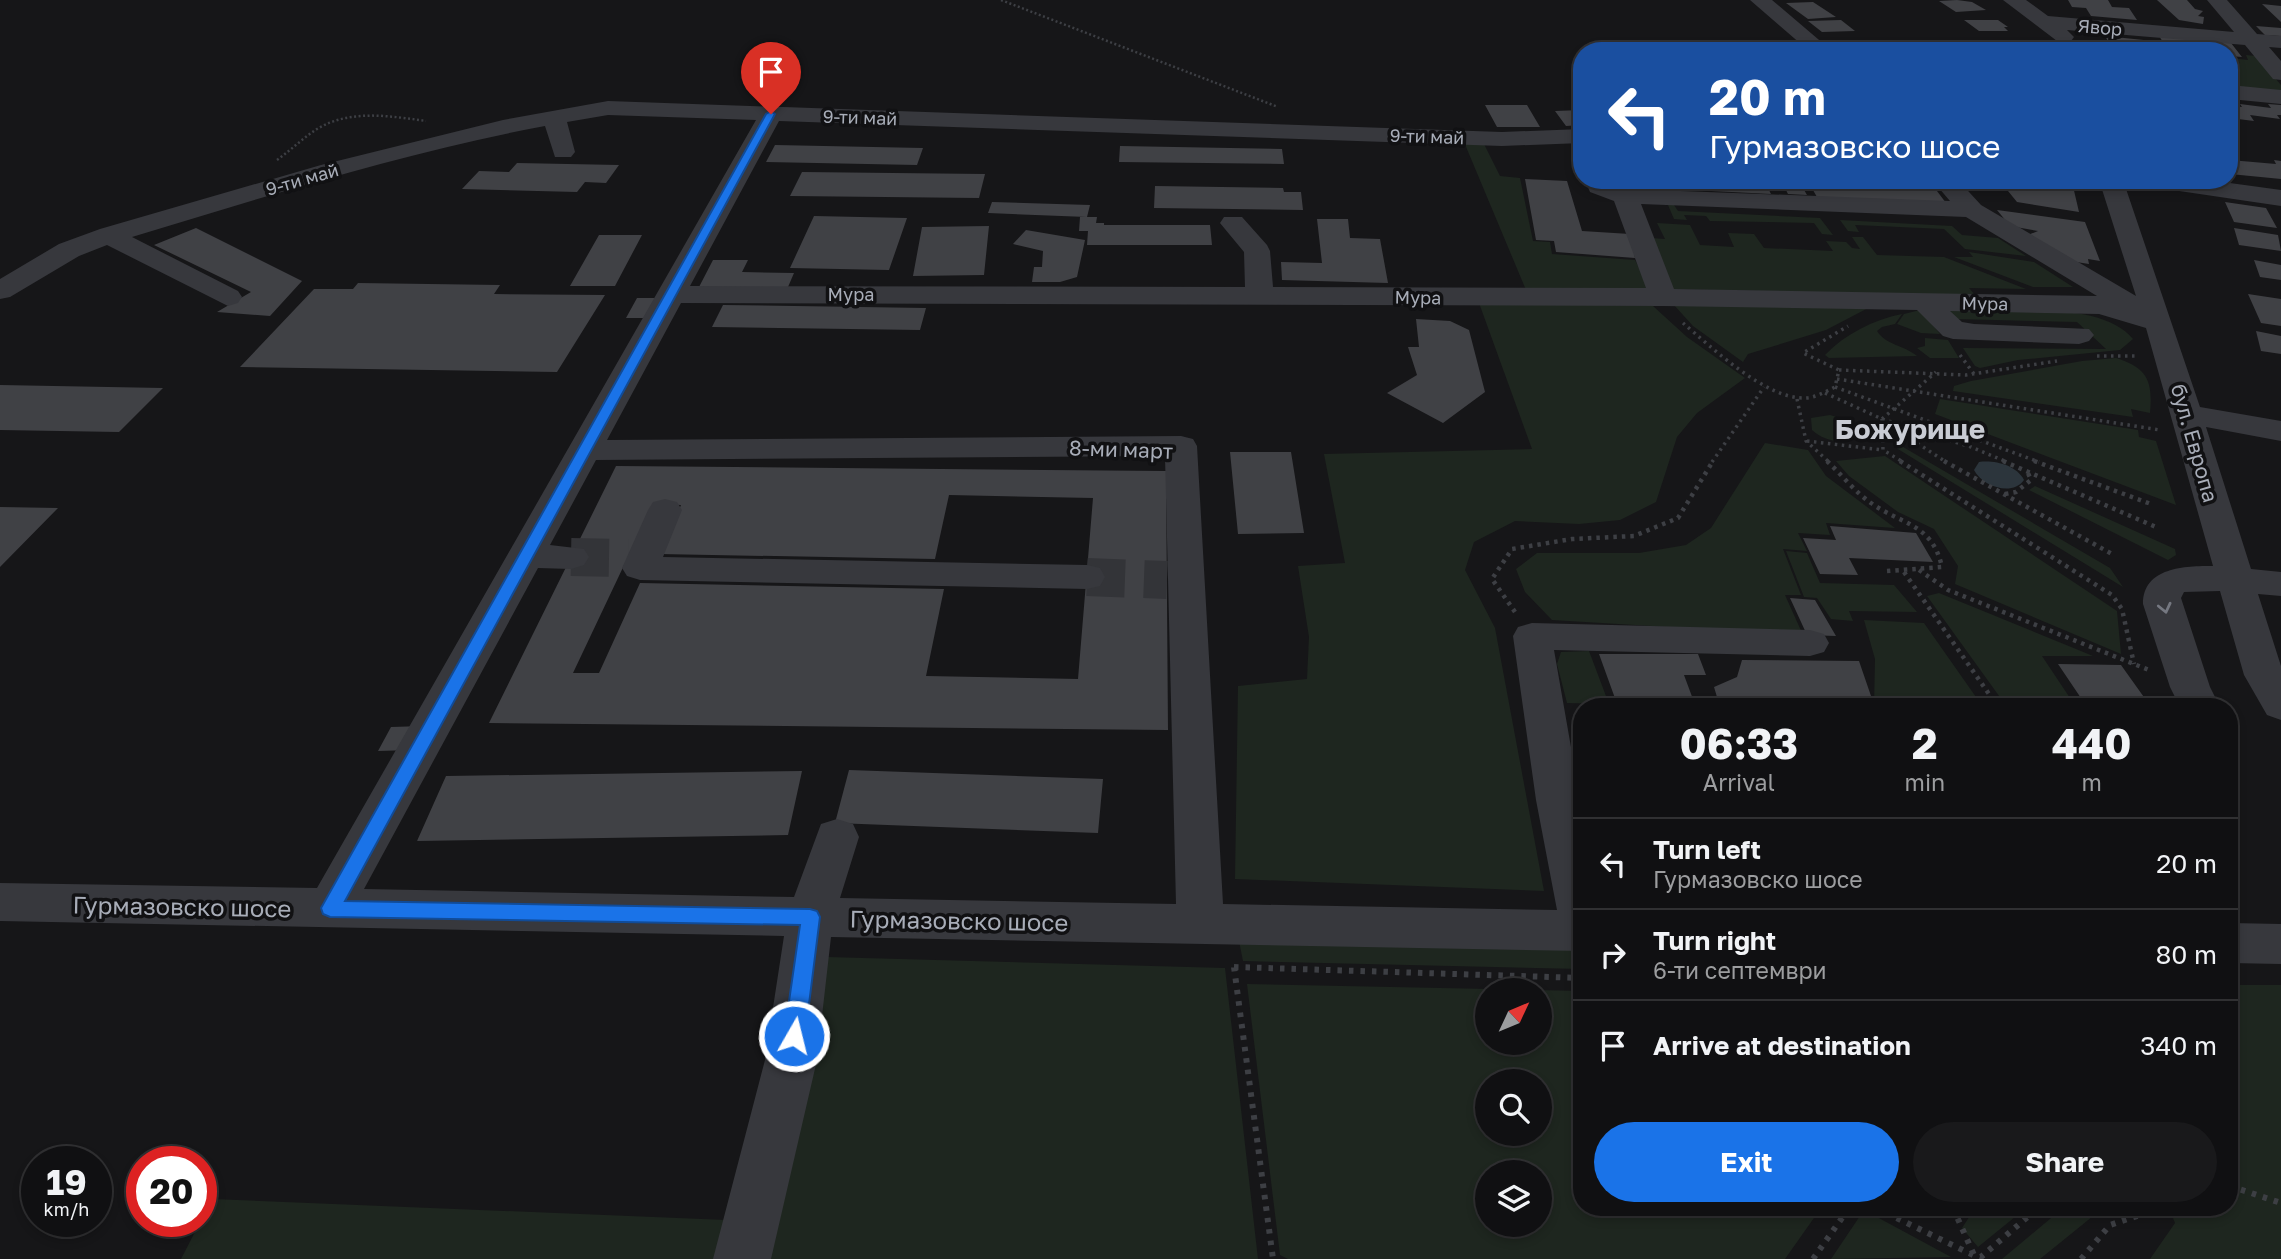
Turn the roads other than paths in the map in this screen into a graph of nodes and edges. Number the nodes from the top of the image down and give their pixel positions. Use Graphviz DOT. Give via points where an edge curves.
graph roads {
  1 [pos="1760,0"];
  2 [pos="2013,0"];
  3 [pos="2217,0"];
  4 [pos="2140,11"];
  5 [pos="2045,22"];
  6 [pos="2182,33"];
  7 [pos="2249,40"];
  8 [pos="1811,42"];
  9 [pos="2067,42"];
  10 [pos="2281,42"];
  11 [pos="2281,74"];
  12 [pos="2238,93"];
  13 [pos="2281,97"];
  14 [pos="771,114"];
  15 [pos="554,116"];
  16 [pos="1573,136"];
  17 [pos="563,152"];
  18 [pos="1605,189"];
  19 [pos="1952,189"];
  20 [pos="2114,189"];
  21 [pos="2216,189"];
  22 [pos="1625,196"];
  23 [pos="2281,198"];
  24 [pos="1972,210"];
  25 [pos="1233,223"];
  26 [pos="109,234"];
  27 [pos="0,291"];
  28 [pos="674,294"];
  29 [pos="228,297"];
  30 [pos="1659,298"];
  31 [pos="1911,302"];
  32 [pos="1262,308"];
  33 [pos="2160,323"];
  34 [pos="2087,345"];
  35 [pos="2189,425"];
  36 [pos="2281,431"];
  37 [pos="586,450"];
  38 [pos="665,510"];
  39 [pos="527,556"];
  40 [pos="571,557"];
  41 [pos="1087,577"];
  42 [pos="2234,579"];
  43 [pos="2281,584"];
  44 [pos="1810,643"];
  45 [pos="2195,697"];
  46 [pos="2281,705"];
  47 [pos="1570,800"];
  48 [pos="1573,830"];
  49 [pos="837,837"];
  50 [pos="0,902"];
  51 [pos="330,908"];
  52 [pos="810,917"];
  53 [pos="1573,931"];
  54 [pos="1220,939"];
  55 [pos="742,1259"];
  1 -- 8 [label="street"];
  2 -- 5 [label="street"];
  3 -- 7 [label="street"];
  4 -- 6 [label="street"];
  5 -- 6 [label="street, Явор"];
  5 -- 9 [label="street"];
  6 -- 7 [label="street, Явор"];
  7 -- 10 [label="street, Явор"];
  7 -- 11 [label="street"];
  12 -- 13 [label="street"];
  14 -- 15 [label="street, 9-ти май" via="654,107"];
  14 -- 16 [label="street, 9-ти май" via="1502,139"];
  14 -- 28 [label="street"];
  15 -- 17 [label="street"];
  15 -- 26 [label="street, 9-ти май" via="330,170"];
  18 -- 22 [label="street"];
  19 -- 24 [label="street"];
  20 -- 33 [label="street, бул. Европа"];
  21 -- 23 [label="street"];
  22 -- 24 [label="street"];
  22 -- 30 [label="street"];
  24 -- 33 [label="street"];
  25 -- 32 [label="street" via="1257,251"];
  26 -- 27 [label="street, 9-ти май" via="69,250"];
  26 -- 29 [label="street"];
  28 -- 32 [label="street, Мура"];
  28 -- 37 [label="street"];
  30 -- 31 [label="street, Мура"];
  30 -- 32 [label="street, Мура" via="1493,298 1481,310 1459,316 1391,322"];
  31 -- 33 [label="street, Мура" via="2101,305"];
  31 -- 34 [label="street" via="1953,330"];
  33 -- 35 [label="street, бул. Европа"];
  35 -- 36 [label="street"];
  35 -- 42 [label="street, бул. Европа"];
  37 -- 39 [label="street"];
  37 -- 54 [label="street, 8-ми март" via="1181,446 1177,580"];
  38 -- 41 [label="street" via="636,558 640,568"];
  39 -- 40 [label="street"];
  39 -- 51 [label="street"];
  42 -- 43 [label="street"];
  42 -- 45 [label="street, one-way" via="2179,580 2162,592 2162,604"];
  42 -- 46 [label="street, бул. Европа" via="2264,675"];
  44 -- 47 [label="street" via="1532,636"];
  47 -- 48 [label="street"];
  49 -- 52 [label="street"];
  50 -- 51 [label="street, Гурмазовско шосе"];
  51 -- 52 [label="street, Гурмазовско шосе"];
  52 -- 54 [label="street, Гурмазовско шосе"];
  52 -- 55 [label="street" via="791,1060"];
  53 -- 54 [label="street, Гурмазовско шосе"];
}
